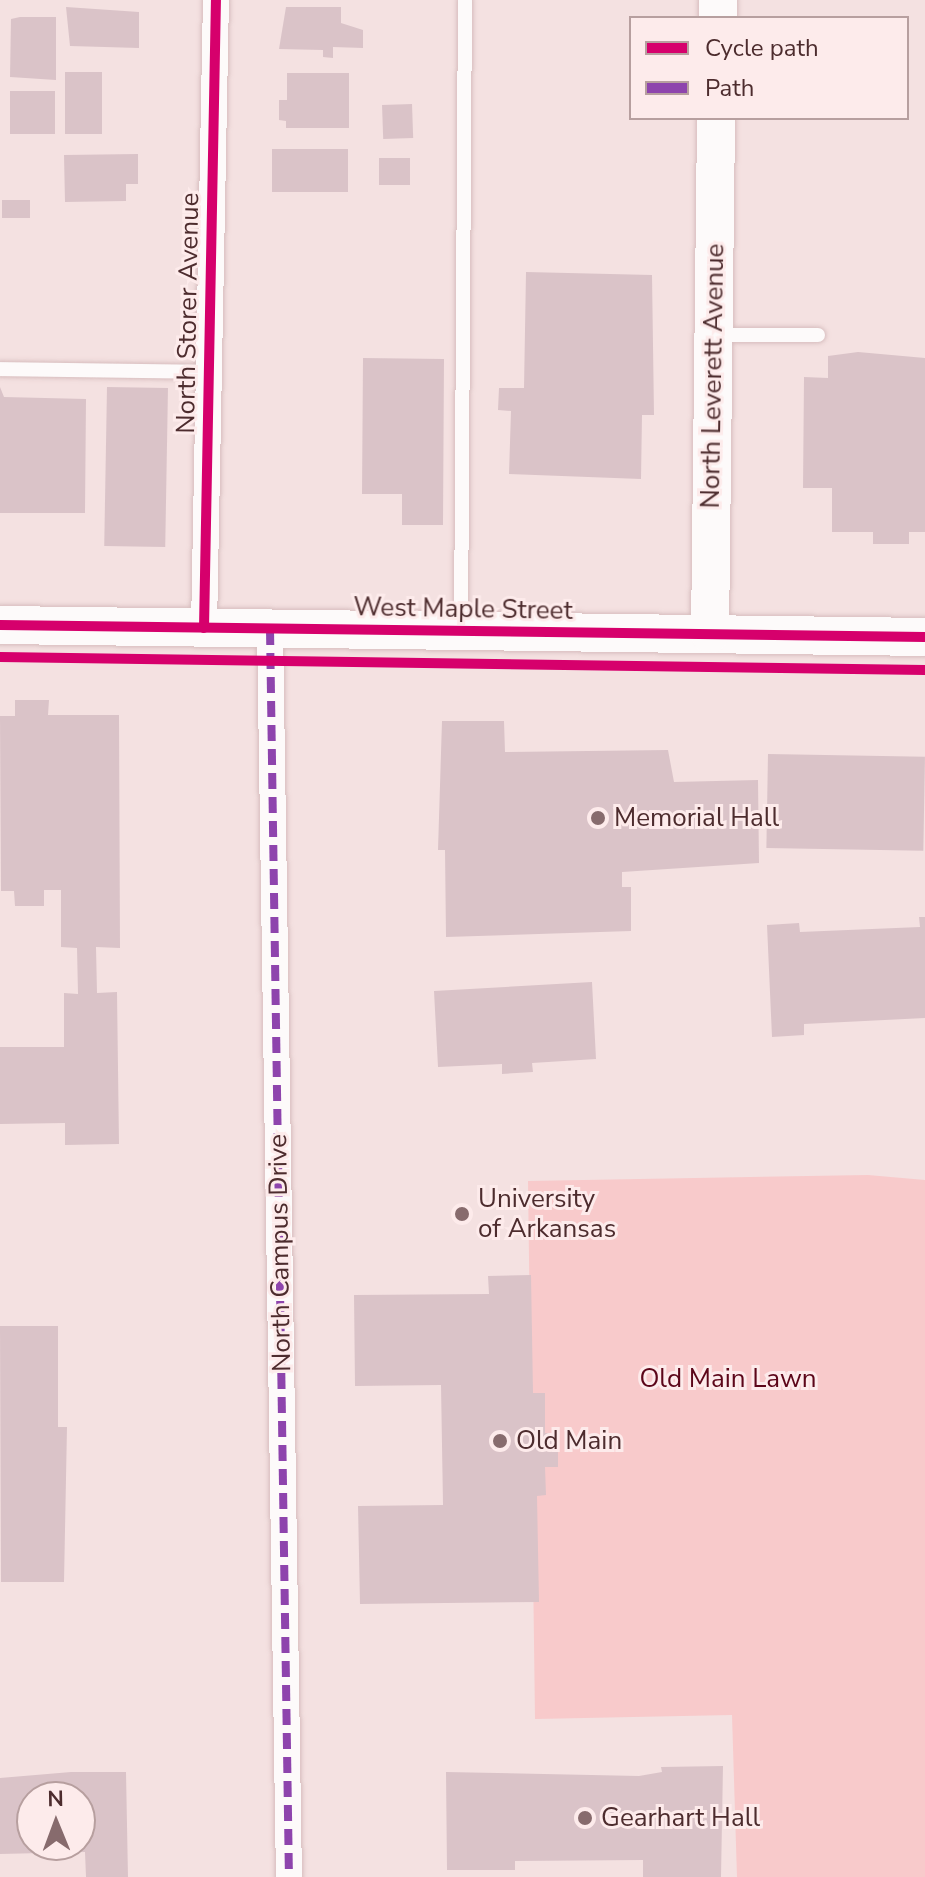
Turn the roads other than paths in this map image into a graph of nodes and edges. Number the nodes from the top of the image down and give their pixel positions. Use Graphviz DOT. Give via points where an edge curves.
graph roads {
  1 [pos="216,0"];
  2 [pos="465,0"];
  3 [pos="716,120"];
  4 [pos="714,335"];
  5 [pos="818,335"];
  6 [pos="0,369"];
  7 [pos="209,372"];
  8 [pos="0,625"];
  9 [pos="204,628"];
  10 [pos="270,629"];
  11 [pos="461,631"];
  12 [pos="710,634"];
  13 [pos="925,637"];
  14 [pos="289,1877"];
  1 -- 7 [label="street, North Storer Avenue"];
  2 -- 11 [label="lane"];
  3 -- 4 [label="street, North Leverett Avenue"];
  4 -- 5 [label="lane"];
  4 -- 12 [label="street, North Leverett Avenue"];
  6 -- 7 [label="lane"];
  7 -- 9 [label="street, North Storer Avenue"];
  8 -- 9 [label="street, West Maple Street"];
  9 -- 10 [label="street, West Maple Street"];
  10 -- 11 [label="street, West Maple Street"];
  10 -- 14 [label="street, North Campus Drive"];
  11 -- 12 [label="street, West Maple Street"];
  12 -- 13 [label="street, West Maple Street"];
}
